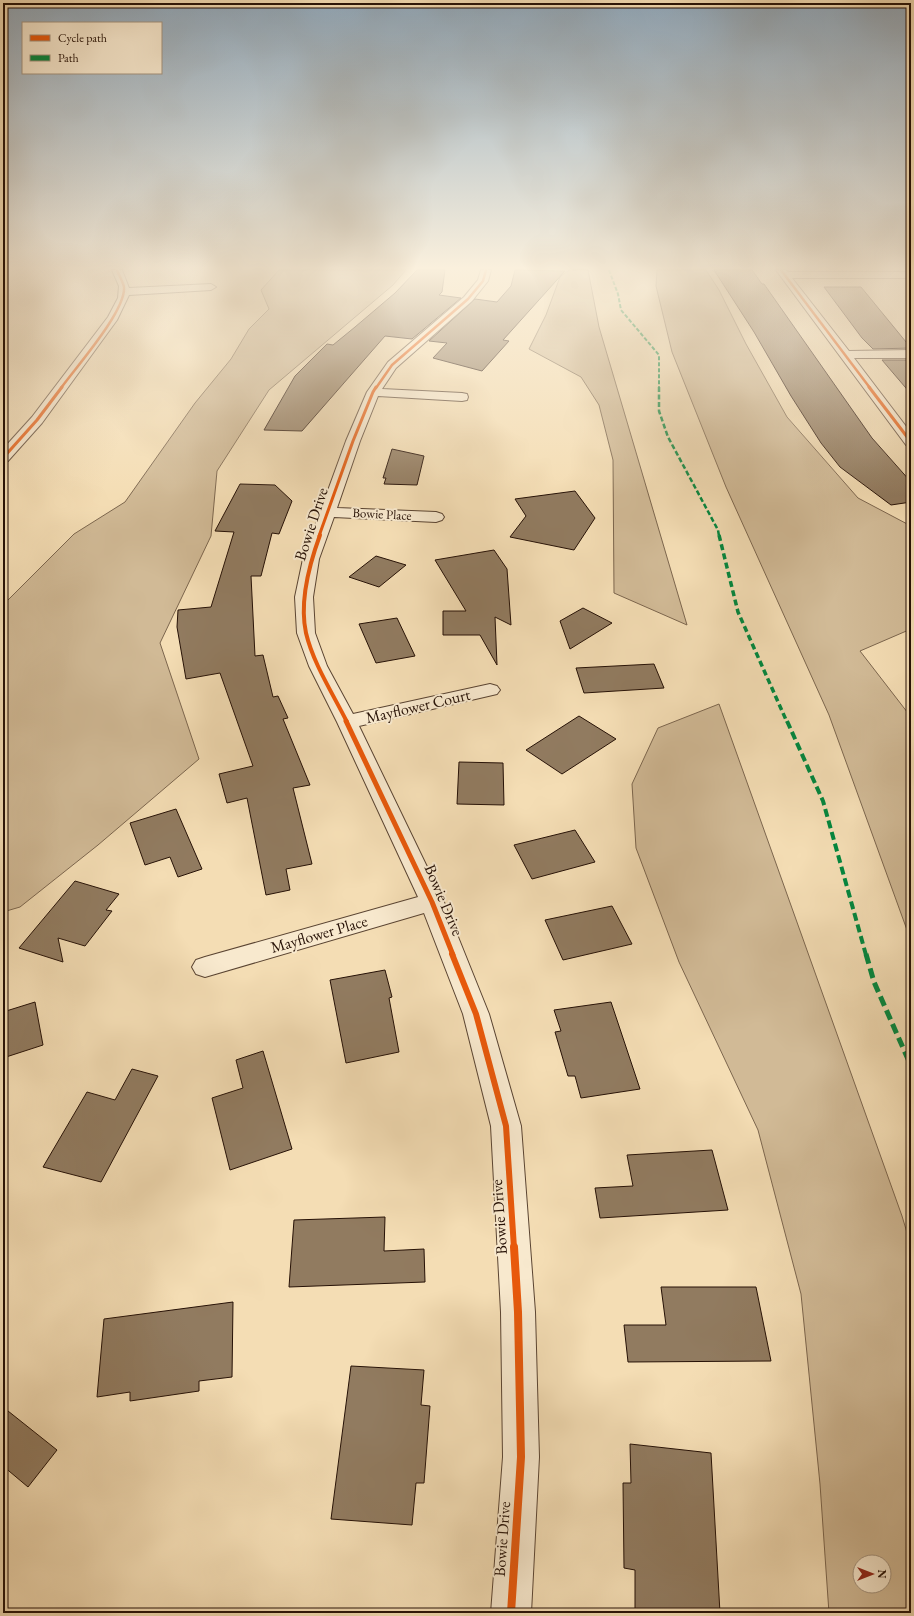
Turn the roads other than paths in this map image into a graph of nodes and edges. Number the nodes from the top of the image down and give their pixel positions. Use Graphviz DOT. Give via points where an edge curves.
graph roads {
  1 [pos="93,345"];
  2 [pos="414,345"];
  3 [pos="837,345"];
  4 [pos="911,354"];
  5 [pos="844,355"];
  6 [pos="373,392"];
  7 [pos="462,397"];
  8 [pos="911,442"];
  9 [pos="3,458"];
  10 [pos="328,512"];
  11 [pos="436,517"];
  12 [pos="490,690"];
  13 [pos="347,722"];
  14 [pos="432,902"];
  15 [pos="205,967"];
  16 [pos="511,1613"];
  1 -- 9 [label="street" via="37,420"];
  2 -- 6 [label="street, Bowie Drive" via="392,365"];
  3 -- 5 [label="street"];
  4 -- 5 [label="street"];
  5 -- 8 [label="street"];
  6 -- 7 [label="street"];
  6 -- 10 [label="street, Bowie Drive"];
  10 -- 11 [label="street, Bowie Place"];
  10 -- 13 [label="street, Bowie Drive" via="311,559 304,597 306,633 318,666"];
  12 -- 13 [label="street, Mayflower Court"];
  13 -- 14 [label="street, Bowie Drive"];
  14 -- 15 [label="street, Mayflower Place"];
  14 -- 16 [label="street, Bowie Drive" via="476,1014 506,1126 518,1312 521,1456"];
}
